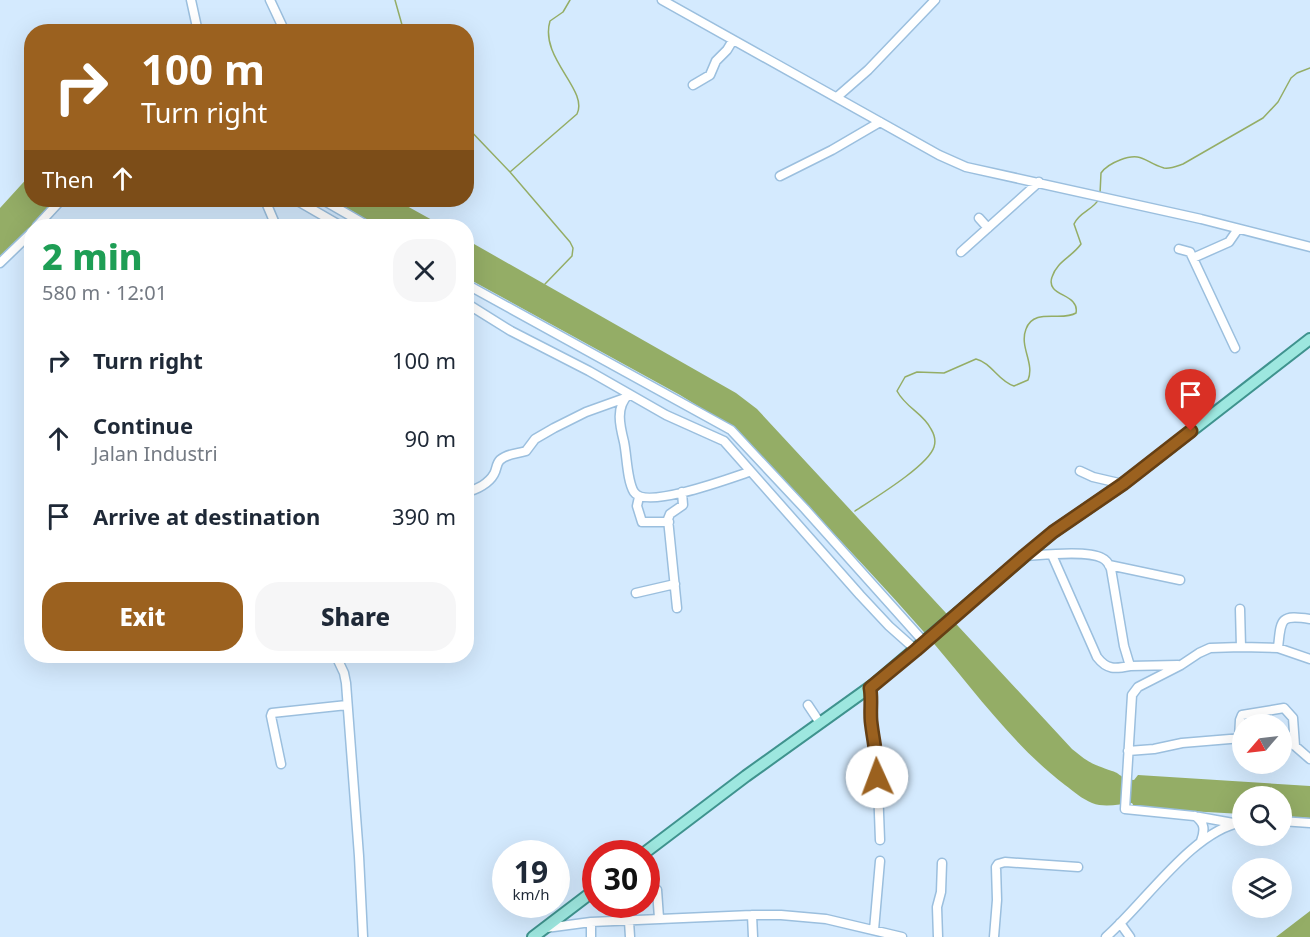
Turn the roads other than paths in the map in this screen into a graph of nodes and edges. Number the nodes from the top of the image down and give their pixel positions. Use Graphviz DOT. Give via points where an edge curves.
graph roads {
  1 [pos="191,0"];
  2 [pos="270,0"];
  3 [pos="662,0"];
  4 [pos="935,0"];
  5 [pos="196,24"];
  6 [pos="281,24"];
  7 [pos="732,40"];
  8 [pos="693,85"];
  9 [pos="837,97"];
  10 [pos="880,122"];
  11 [pos="780,176"];
  12 [pos="1040,182"];
  13 [pos="55,207"];
  14 [pos="308,207"];
  15 [pos="335,207"];
  16 [pos="979,218"];
  17 [pos="43,219"];
  18 [pos="329,219"];
  19 [pos="356,219"];
  20 [pos="988,228"];
  21 [pos="1238,229"];
  22 [pos="24,240"];
  23 [pos="1310,247"];
  24 [pos="1179,249"];
  25 [pos="961,252"];
  26 [pos="1192,258"];
  27 [pos="0,263"];
  28 [pos="474,288"];
  29 [pos="474,308"];
  30 [pos="1310,339"];
  31 [pos="1235,348"];
  32 [pos="627,396"];
  33 [pos="1080,471"];
  34 [pos="749,472"];
  35 [pos="1123,484"];
  36 [pos="474,488"];
  37 [pos="682,492"];
  38 [pos="639,497"];
  39 [pos="669,522"];
  40 [pos="1052,555"];
  41 [pos="1024,556"];
  42 [pos="1109,565"];
  43 [pos="1180,580"];
  44 [pos="675,584"];
  45 [pos="636,593"];
  46 [pos="677,608"];
  47 [pos="1240,609"];
  48 [pos="1310,619"];
  49 [pos="923,644"];
  50 [pos="1241,647"];
  51 [pos="1278,648"];
  52 [pos="1310,659"];
  53 [pos="339,663"];
  54 [pos="1181,665"];
  55 [pos="1130,666"];
  56 [pos="870,688"];
  57 [pos="347,705"];
  58 [pos="808,705"];
  59 [pos="1248,714"];
  60 [pos="1290,714"];
  61 [pos="1292,716"];
  62 [pos="820,723"];
  63 [pos="1232,739"];
  64 [pos="1292,744"];
  65 [pos="1295,746"];
  66 [pos="1128,751"];
  67 [pos="1310,759"];
  68 [pos="281,764"];
  69 [pos="1194,816"];
  70 [pos="1232,822"];
  71 [pos="1292,822"];
  72 [pos="1310,823"];
  73 [pos="1232,826"];
  74 [pos="880,840"];
  75 [pos="660,841"];
  76 [pos="1201,841"];
  77 [pos="880,861"];
  78 [pos="942,863"];
  79 [pos="1078,867"];
  80 [pos="582,900"];
  81 [pos="752,915"];
  82 [pos="658,918"];
  83 [pos="660,918"];
  84 [pos="629,921"];
  85 [pos="591,922"];
  86 [pos="1120,923"];
  87 [pos="545,928"];
  88 [pos="874,930"];
  89 [pos="363,937"];
  90 [pos="533,937"];
  91 [pos="591,937"];
  92 [pos="630,937"];
  93 [pos="753,937"];
  94 [pos="902,937"];
  95 [pos="938,937"];
  96 [pos="994,937"];
  97 [pos="1106,937"];
  98 [pos="1130,937"];
  1 -- 5 [label="street"];
  2 -- 6 [label="street"];
  3 -- 7 [label="street"];
  4 -- 9 [label="street"];
  7 -- 8 [label="street" via="710,75"];
  7 -- 9 [label="street"];
  9 -- 10 [label="street"];
  10 -- 11 [label="street"];
  10 -- 12 [label="street" via="966,167"];
  12 -- 20 [label="street"];
  12 -- 21 [label="street"];
  13 -- 17 [label="street"];
  14 -- 18 [label="street"];
  15 -- 19 [label="street"];
  16 -- 20 [label="street"];
  20 -- 25 [label="street"];
  21 -- 23 [label="street"];
  21 -- 26 [label="street" via="1229,242"];
  22 -- 27 [label="street"];
  24 -- 26 [label="street" via="1188,251"];
  26 -- 31 [label="street"];
  28 -- 49 [label="street" via="731,430 806,509"];
  29 -- 32 [label="street"];
  30 -- 35 [label="main road"];
  32 -- 34 [label="street" via="724,441"];
  32 -- 36 [label="street" via="579,415 535,439 526,451 500,460 488,481"];
  32 -- 38 [label="street" via="620,426 633,489"];
  33 -- 35 [label="street"];
  34 -- 37 [label="street"];
  34 -- 49 [label="street" via="889,626"];
  35 -- 41 [label="main road"];
  37 -- 38 [label="street"];
  37 -- 39 [label="street" via="683,505 670,514"];
  38 -- 39 [label="street" via="637,506 642,522"];
  39 -- 44 [label="street"];
  40 -- 41 [label="street"];
  40 -- 42 [label="street" via="1094,556"];
  40 -- 55 [label="street" via="1097,657 1112,669"];
  41 -- 49 [label="main road"];
  42 -- 43 [label="street"];
  42 -- 55 [label="street"];
  44 -- 45 [label="street"];
  44 -- 46 [label="street"];
  47 -- 50 [label="street"];
  48 -- 51 [label="street" via="1285,619"];
  49 -- 56 [label="main road"];
  50 -- 51 [label="street"];
  50 -- 54 [label="street" via="1205,650"];
  51 -- 52 [label="street"];
  53 -- 57 [label="street" via="346,678"];
  54 -- 55 [label="street"];
  54 -- 66 [label="street" via="1133,692"];
  56 -- 62 [label="main road"];
  56 -- 74 [label="street"];
  57 -- 68 [label="street" via="272,713"];
  57 -- 89 [label="street"];
  58 -- 62 [label="street"];
  59 -- 60 [label="street" via="1284,708"];
  61 -- 65 [label="street"];
  62 -- 75 [label="main road"];
  63 -- 66 [label="street"];
  64 -- 65 [label="street"];
  65 -- 67 [label="street"];
  66 -- 69 [label="street" via="1125,809"];
  69 -- 70 [label="street"];
  69 -- 76 [label="street" via="1204,826"];
  71 -- 72 [label="street"];
  73 -- 76 [label="street"];
  76 -- 86 [label="street"];
  77 -- 88 [label="street"];
  78 -- 95 [label="street"];
  79 -- 96 [label="street" via="998,864"];
  80 -- 87 [label="main road"];
  81 -- 83 [label="street"];
  81 -- 88 [label="street" via="812,917"];
  81 -- 93 [label="street"];
  82 -- 84 [label="street"];
  84 -- 85 [label="street"];
  84 -- 92 [label="street"];
  85 -- 87 [label="street"];
  85 -- 91 [label="street"];
  86 -- 97 [label="street"];
  86 -- 98 [label="street"];
  87 -- 90 [label="main road"];
  88 -- 94 [label="street"];
}
